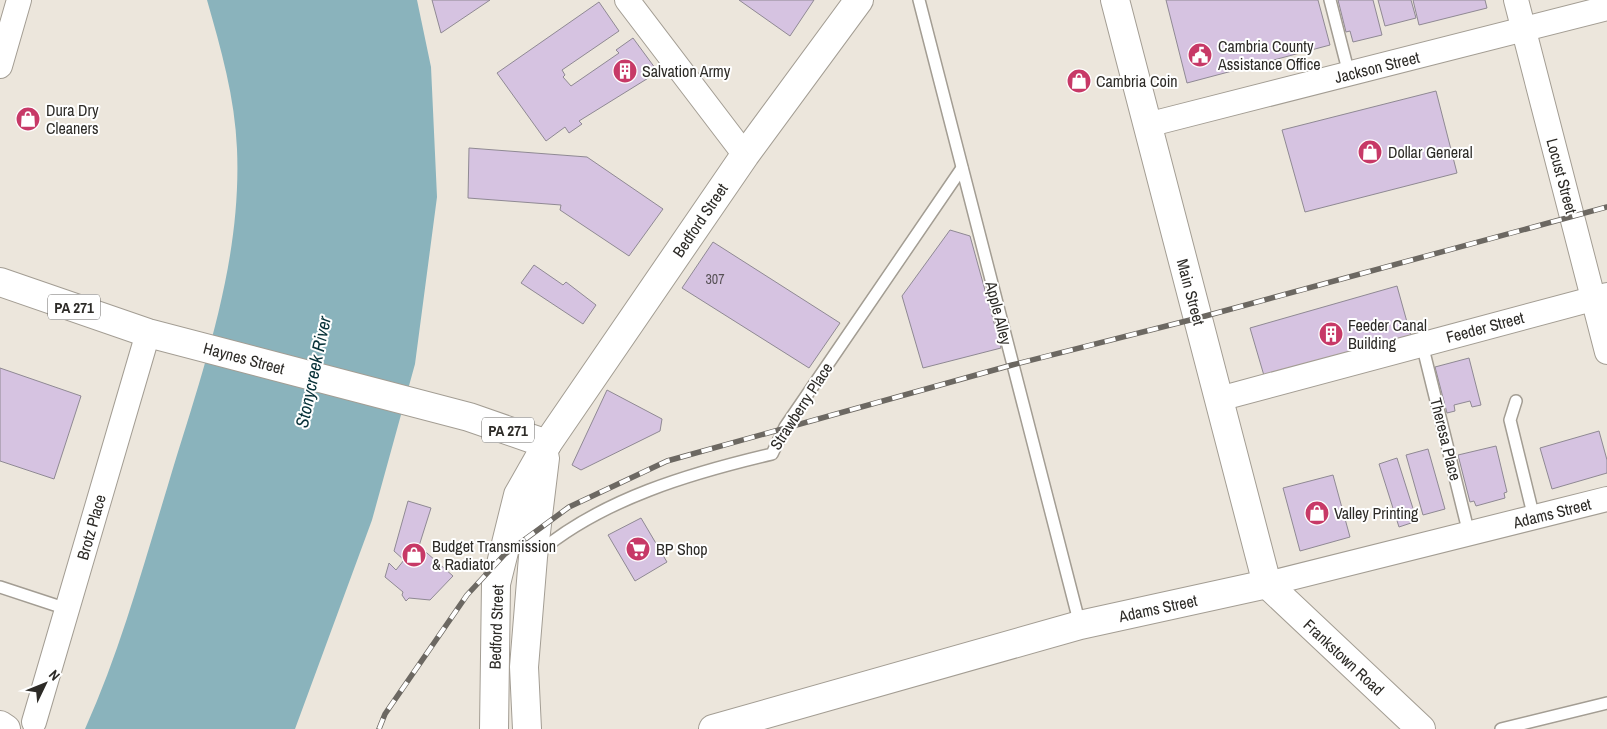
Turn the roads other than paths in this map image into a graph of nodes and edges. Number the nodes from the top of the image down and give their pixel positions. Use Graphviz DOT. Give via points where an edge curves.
graph roads {
  1 [pos="20,0"];
  2 [pos="627,0"];
  3 [pos="859,0"];
  4 [pos="919,0"];
  5 [pos="1115,0"];
  6 [pos="1330,0"];
  7 [pos="1516,0"];
  8 [pos="1607,8"];
  9 [pos="1523,30"];
  10 [pos="0,66"];
  11 [pos="1349,74"];
  12 [pos="1147,125"];
  13 [pos="745,155"];
  14 [pos="962,168"];
  15 [pos="0,282"];
  16 [pos="1600,297"];
  17 [pos="148,332"];
  18 [pos="1422,344"];
  19 [pos="1607,352"];
  20 [pos="1219,399"];
  21 [pos="1516,402"];
  22 [pos="547,444"];
  23 [pos="1607,499"];
  24 [pos="1534,518"];
  25 [pos="1469,534"];
  26 [pos="533,557"];
  27 [pos="1267,584"];
  28 [pos="0,587"];
  29 [pos="67,609"];
  30 [pos="1080,625"];
  31 [pos="1607,703"];
  32 [pos="34,722"];
  33 [pos="0,725"];
  34 [pos="6,729"];
  35 [pos="494,729"];
  36 [pos="527,729"];
  37 [pos="713,729"];
  38 [pos="1421,729"];
  39 [pos="1501,729"];
  1 -- 10 [label="street"];
  2 -- 13 [label="street"];
  3 -- 13 [label="main road, Bedford Street / PA 271"];
  4 -- 14 [label="lane, Apple Alley"];
  5 -- 12 [label="main road, Main Street"];
  6 -- 11 [label="lane"];
  7 -- 9 [label="street, Locust Street"];
  8 -- 9 [label="street, Jackson Street"];
  9 -- 11 [label="street, Jackson Street"];
  9 -- 16 [label="street, Locust Street"];
  11 -- 12 [label="street, Jackson Street"];
  12 -- 20 [label="main road, Main Street"];
  13 -- 22 [label="main road, Bedford Street / PA 271"];
  14 -- 26 [label="lane, Strawberry Place" via="785,427 772,454 733,463 652,490 560,534"];
  14 -- 30 [label="lane, Apple Alley"];
  15 -- 17 [label="main road, Haynes Street / PA 271"];
  16 -- 18 [label="street, Feeder Street"];
  16 -- 19 [label="street, Locust Street"];
  17 -- 22 [label="main road, Haynes Street / PA 271" via="469,416"];
  17 -- 29 [label="street, Brotz Place"];
  18 -- 20 [label="street, Feeder Street"];
  18 -- 25 [label="lane, Theresa Place"];
  20 -- 27 [label="main road, Main Street"];
  21 -- 24 [label="lane" via="1510,420"];
  22 -- 26 [label="main road, Bedford Street"];
  22 -- 35 [label="main road, Bedford Street" via="518,495 496,584"];
  23 -- 24 [label="street, Adams Street"];
  24 -- 25 [label="street, Adams Street"];
  25 -- 27 [label="street, Adams Street"];
  26 -- 36 [label="main road, Bedford Street" via="524,667"];
  27 -- 30 [label="main road, Adams Street"];
  27 -- 38 [label="main road, Frankstown Road"];
  28 -- 29 [label="lane"];
  29 -- 32 [label="street, Brotz Place"];
  30 -- 37 [label="main road, Adams Street"];
  31 -- 39 [label="lane"];
  33 -- 34 [label="main road"];
}
